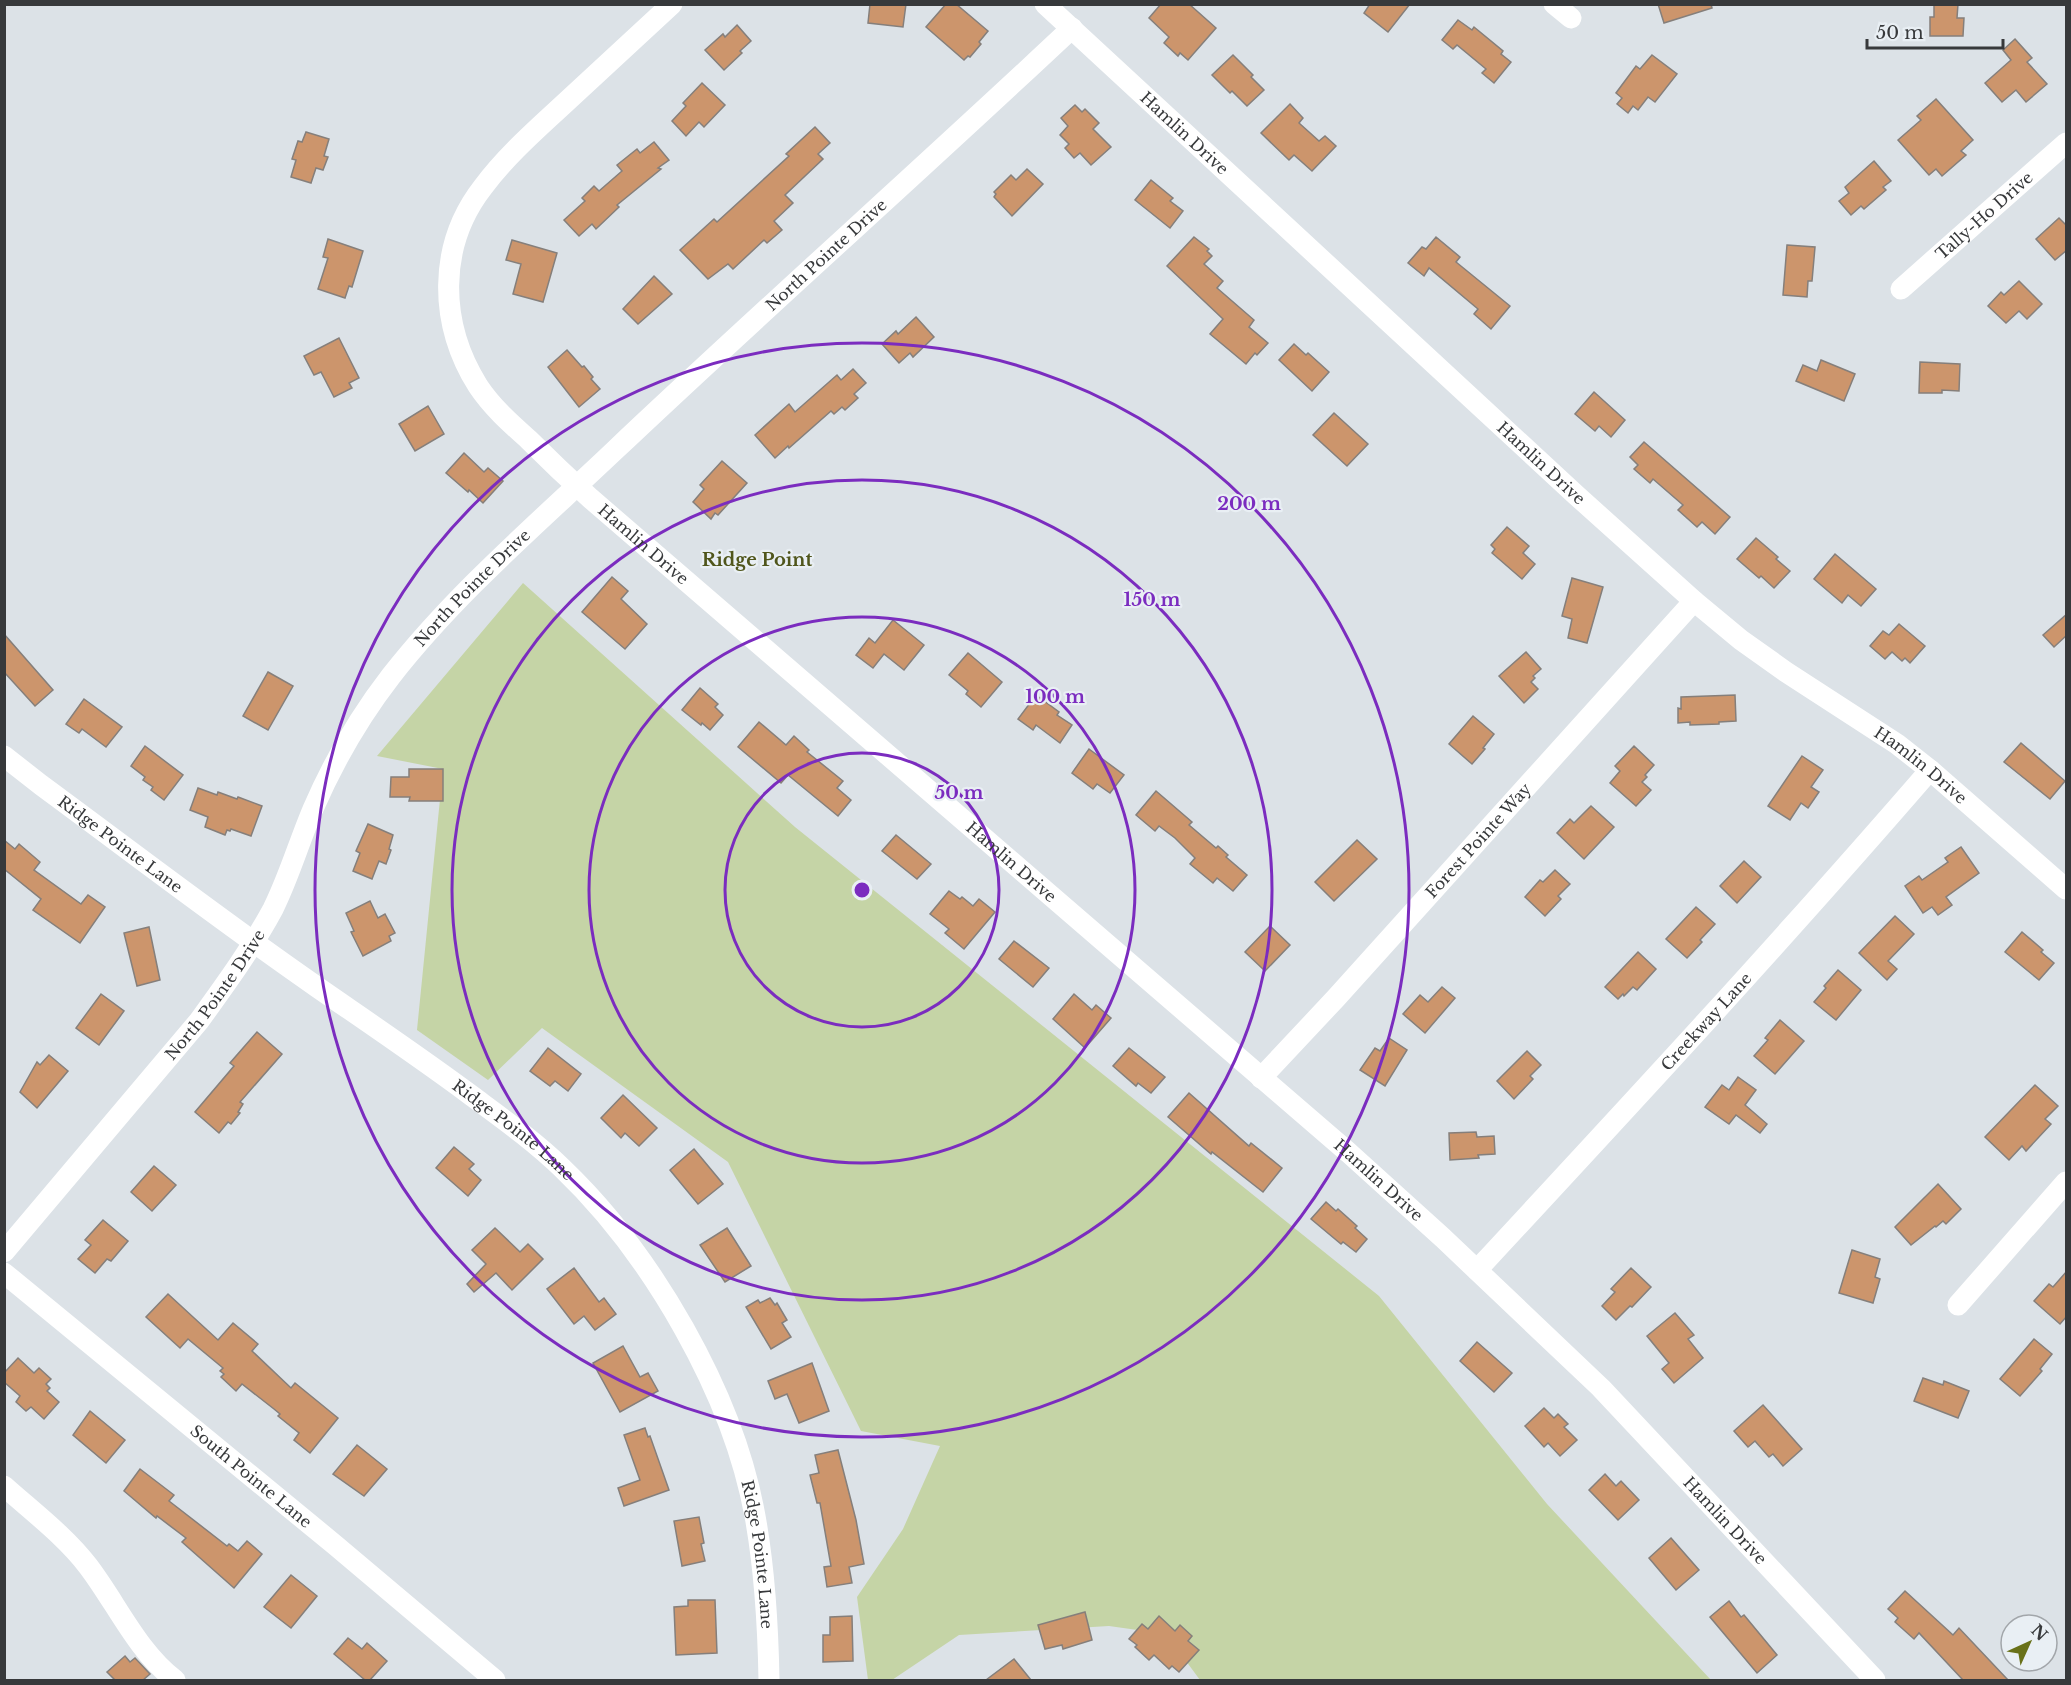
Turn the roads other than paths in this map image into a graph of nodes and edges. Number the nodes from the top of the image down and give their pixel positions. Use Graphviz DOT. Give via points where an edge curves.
graph roads {
  1 [pos="672,4"];
  2 [pos="1045,4"];
  3 [pos="1554,4"];
  4 [pos="1571,18"];
  5 [pos="1072,28"];
  6 [pos="2067,143"];
  7 [pos="1901,289"];
  8 [pos="577,486"];
  9 [pos="1694,601"];
  10 [pos="4,756"];
  11 [pos="1930,770"];
  12 [pos="2067,889"];
  13 [pos="254,941"];
  14 [pos="1261,1078"];
  15 [pos="2067,1182"];
  16 [pos="4,1252"];
  17 [pos="1477,1270"];
  18 [pos="4,1273"];
  19 [pos="1958,1305"];
  20 [pos="4,1486"];
  21 [pos="175,1680"];
  22 [pos="495,1680"];
  23 [pos="769,1680"];
  24 [pos="1875,1680"];
  1 -- 8 [label="street, Hamlin Drive" via="513,152 482,188 456,235 450,262 450,312 457,340 479,387 496,410"];
  2 -- 5 [label="street, Hamlin Drive"];
  3 -- 4 [label="street"];
  5 -- 8 [label="street, North Pointe Drive"];
  5 -- 9 [label="street, Hamlin Drive"];
  6 -- 7 [label="street, Tally-Ho Drive"];
  8 -- 13 [label="street, North Pointe Drive" via="469,586 388,679 336,761 274,906"];
  8 -- 14 [label="street, Hamlin Drive"];
  9 -- 11 [label="street, Hamlin Drive" via="1741,640"];
  9 -- 14 [label="street, Forest Pointe Way"];
  10 -- 13 [label="street, Ridge Pointe Lane"];
  11 -- 12 [label="street, Hamlin Drive"];
  11 -- 17 [label="street, Creekway Lane" via="1820,897"];
  13 -- 16 [label="street, North Pointe Drive" via="199,1021"];
  13 -- 23 [label="street, Ridge Pointe Lane" via="525,1135 598,1206 638,1257 698,1356 741,1458 764,1573"];
  14 -- 17 [label="street, Hamlin Drive"];
  15 -- 19 [label="street"];
  17 -- 24 [label="street, Hamlin Drive" via="1601,1388"];
  18 -- 22 [label="street, South Pointe Lane"];
  20 -- 21 [label="street" via="70,1545 150,1657"];
}
